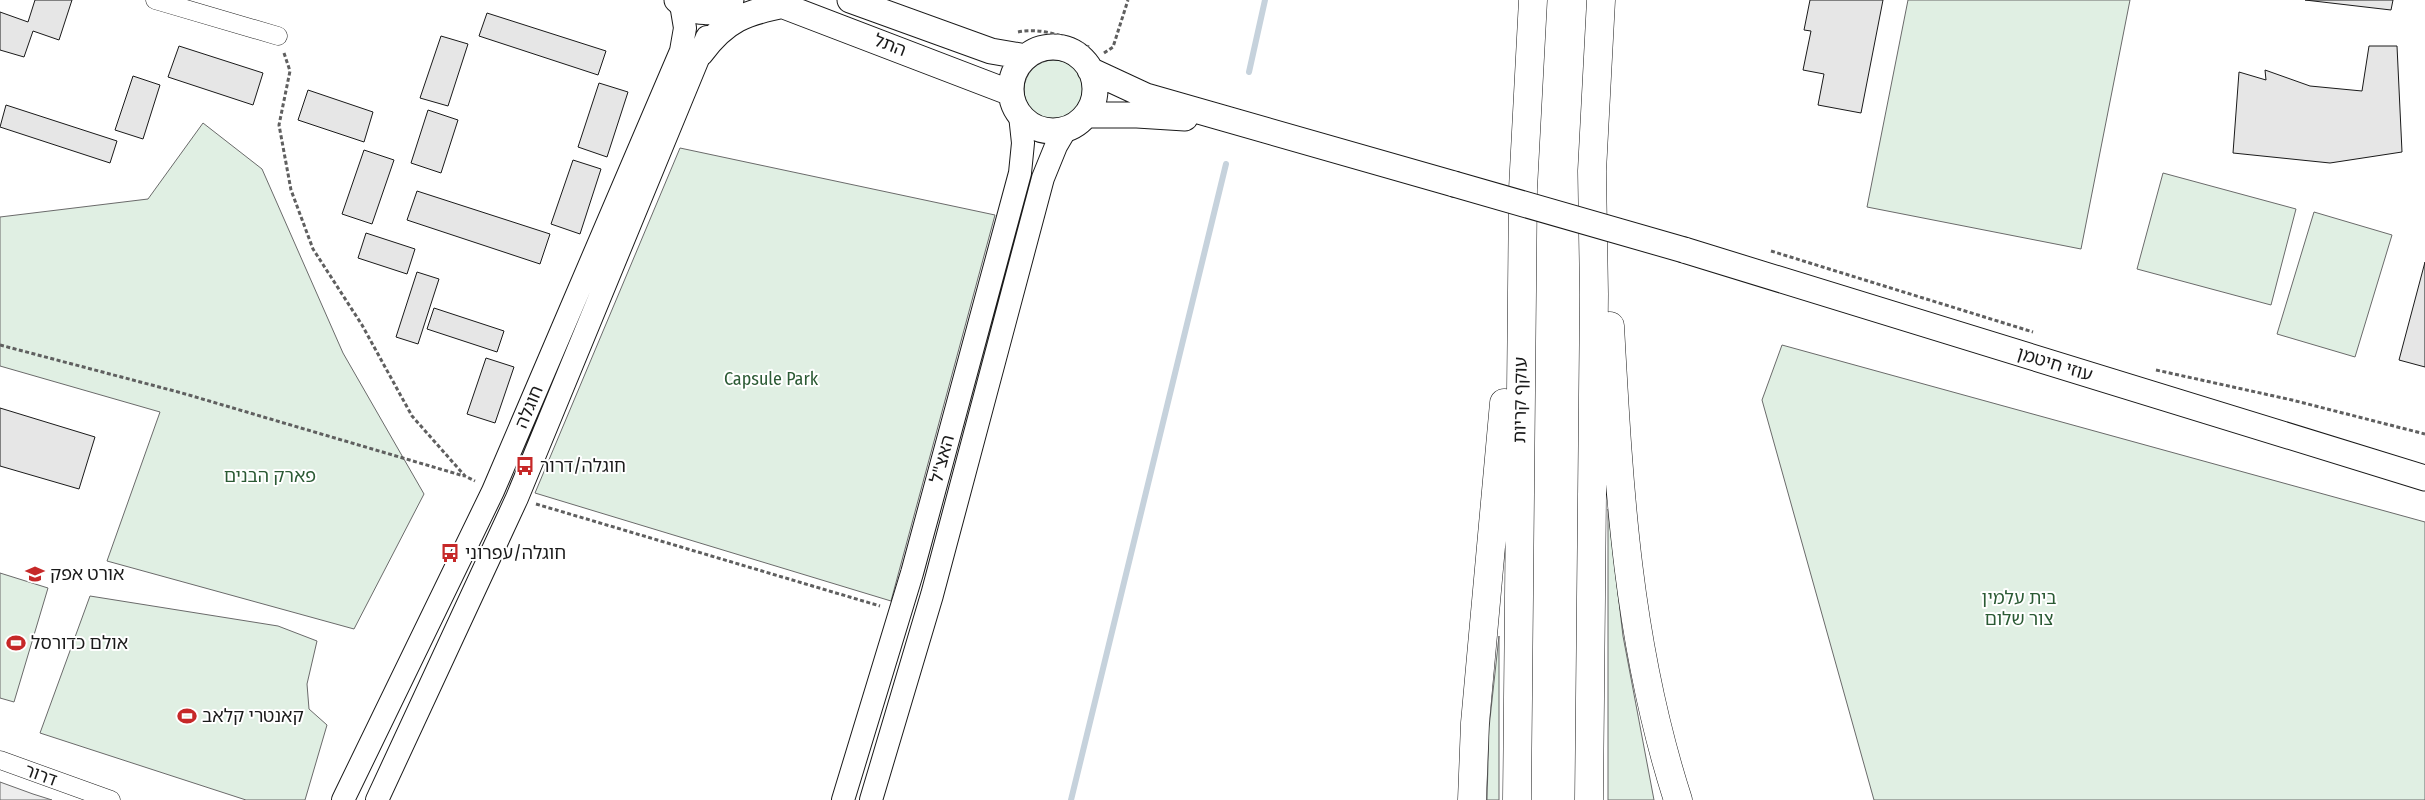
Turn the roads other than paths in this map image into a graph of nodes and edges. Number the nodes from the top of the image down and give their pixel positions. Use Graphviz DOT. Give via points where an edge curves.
graph roads {
  1 [pos="155,0"];
  2 [pos="850,0"];
  3 [pos="1533,0"];
  4 [pos="1601,0"];
  5 [pos="679,2"];
  6 [pos="777,3"];
  7 [pos="724,5"];
  8 [pos="278,36"];
  9 [pos="700,53"];
  10 [pos="1026,57"];
  11 [pos="1096,59"];
  12 [pos="1597,84"];
  13 [pos="1015,104"];
  14 [pos="1086,115"];
  15 [pos="1066,129"];
  16 [pos="1264,131"];
  17 [pos="1523,189"];
  18 [pos="2425,478"];
  19 [pos="0,760"];
  20 [pos="111,800"];
  21 [pos="343,800"];
  22 [pos="377,800"];
  23 [pos="843,800"];
  24 [pos="871,800"];
  25 [pos="1472,800"];
  26 [pos="1516,800"];
  27 [pos="1589,800"];
  28 [pos="1678,800"];
  1 -- 8 [label="street"];
  2 -- 10 [label="main road, התל" via="933,32 1000,53"];
  3 -- 17 [label="highway, עוקף קריות"];
  4 -- 12 [label="highway"];
  5 -- 7 [label="main road" via="699,11"];
  5 -- 21 [label="street, חוגלה" via="685,28 681,51 493,491"];
  6 -- 9 [label="main road" via="738,18 719,30"];
  6 -- 13 [label="main road, התל"];
  7 -- 9 [label="street, חוגלה"];
  9 -- 22 [label="street, חוגלה" via="517,498"];
  10 -- 11 [label="main road" via="1051,47"];
  10 -- 13 [label="main road" via="1012,80"];
  11 -- 14 [label="main road" via="1095,90"];
  11 -- 16 [label="main road" via="1146,96"];
  12 -- 27 [label="highway" via="1592,171 1594,294"];
  12 -- 28 [label="highway" via="1617,460 1626,558 1648,691"];
  13 -- 15 [label="main road" via="1029,124 1053,131"];
  13 -- 23 [label="street, האצ\"ל" via="1023,143 1020,173 900,612"];
  14 -- 15 [label="main road"];
  14 -- 16 [label="main road" via="1186,118"];
  15 -- 24 [label="street, האצ\"ל" via="1043,178 932,595"];
  16 -- 18 [label="main road, עוזי חיטמן, bridge" via="1684,250"];
  17 -- 25 [label="highway" via="1475,723"];
  17 -- 26 [label="highway, עוקף קריות"];
  19 -- 20 [label="street, דרור"];
}
